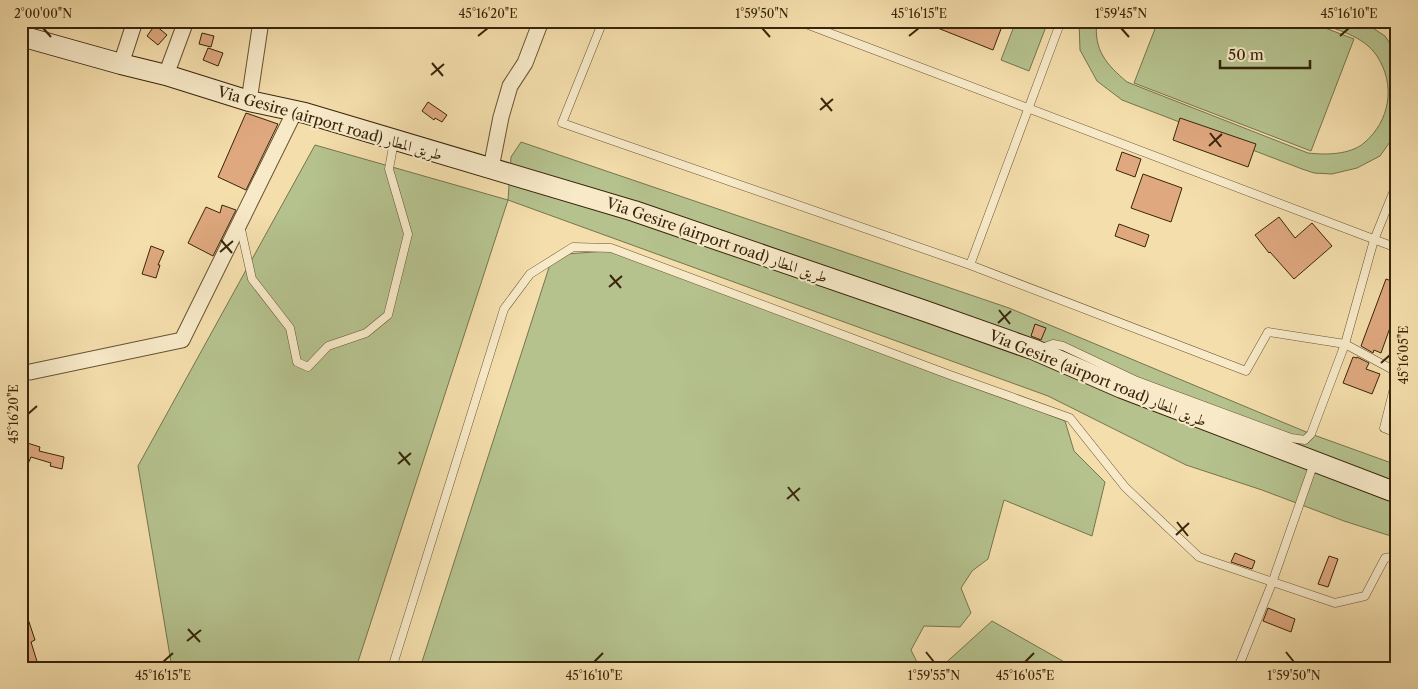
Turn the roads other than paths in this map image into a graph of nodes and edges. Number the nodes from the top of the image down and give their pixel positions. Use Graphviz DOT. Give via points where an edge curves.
graph roads {
  1 [pos="135,21"];
  2 [pos="186,21"];
  3 [pos="261,21"];
  4 [pos="541,21"];
  5 [pos="603,21"];
  6 [pos="798,21"];
  7 [pos="1062,21"];
  8 [pos="1386,21"];
  9 [pos="1397,26"];
  10 [pos="21,36"];
  11 [pos="120,64"];
  12 [pos="166,75"];
  13 [pos="249,101"];
  14 [pos="1029,108"];
  15 [pos="295,111"];
  16 [pos="394,141"];
  17 [pos="491,168"];
  18 [pos="1397,183"];
  19 [pos="240,225"];
  20 [pos="1374,240"];
  21 [pos="1397,248"];
  22 [pos="970,265"];
  23 [pos="1346,344"];
  24 [pos="1036,350"];
  25 [pos="30,372"];
  26 [pos="1397,374"];
  27 [pos="1397,433"];
  28 [pos="1315,463"];
  29 [pos="1397,493"];
  30 [pos="1397,556"];
  31 [pos="1272,582"];
  32 [pos="392,668"];
  33 [pos="1238,668"];
  1 -- 11 [label="street"];
  2 -- 12 [label="street"];
  3 -- 13 [label="street"];
  4 -- 17 [label="street" via="525,63 510,86"];
  5 -- 22 [label="lane" via="562,123"];
  6 -- 14 [label="lane"];
  7 -- 14 [label="lane"];
  8 -- 9 [label="lane"];
  10 -- 11 [label="main road, Via Gesire (airport road) طريق المطار"];
  11 -- 12 [label="main road, Via Gesire (airport road) طريق المطار"];
  12 -- 13 [label="main road, Via Gesire (airport road) طريق المطار"];
  13 -- 15 [label="main road, Via Gesire (airport road) طريق المطار"];
  14 -- 20 [label="lane"];
  14 -- 22 [label="lane"];
  15 -- 16 [label="main road, Via Gesire (airport road) طريق المطار"];
  15 -- 19 [label="street"];
  16 -- 17 [label="main road, Via Gesire (airport road) طريق المطار"];
  16 -- 19 [label="lane" via="389,169 408,234 388,315 366,333 328,346 308,367 297,362 290,328 252,279"];
  17 -- 24 [label="main road, Via Gesire (airport road) طريق المطار" via="634,211"];
  18 -- 20 [label="lane"];
  19 -- 25 [label="street" via="182,340"];
  20 -- 21 [label="lane"];
  20 -- 23 [label="lane"];
  22 -- 23 [label="lane" via="1246,371 1268,332"];
  23 -- 24 [label="lane" via="1311,434 1305,440 1291,438 1137,381 1063,346 1054,344"];
  23 -- 26 [label="lane"];
  24 -- 28 [label="main road, Via Gesire (airport road) طريق المطار" via="1122,388"];
  26 -- 27 [label="lane" via="1384,428"];
  28 -- 29 [label="main road, Via Gesire (airport road) طريق المطار"];
  28 -- 31 [label="lane"];
  30 -- 31 [label="lane" via="1385,558 1365,596 1335,603"];
  31 -- 32 [label="lane" via="1199,557 1125,487 1070,418 612,248 573,247 530,274 504,309"];
  31 -- 33 [label="lane"];
}
